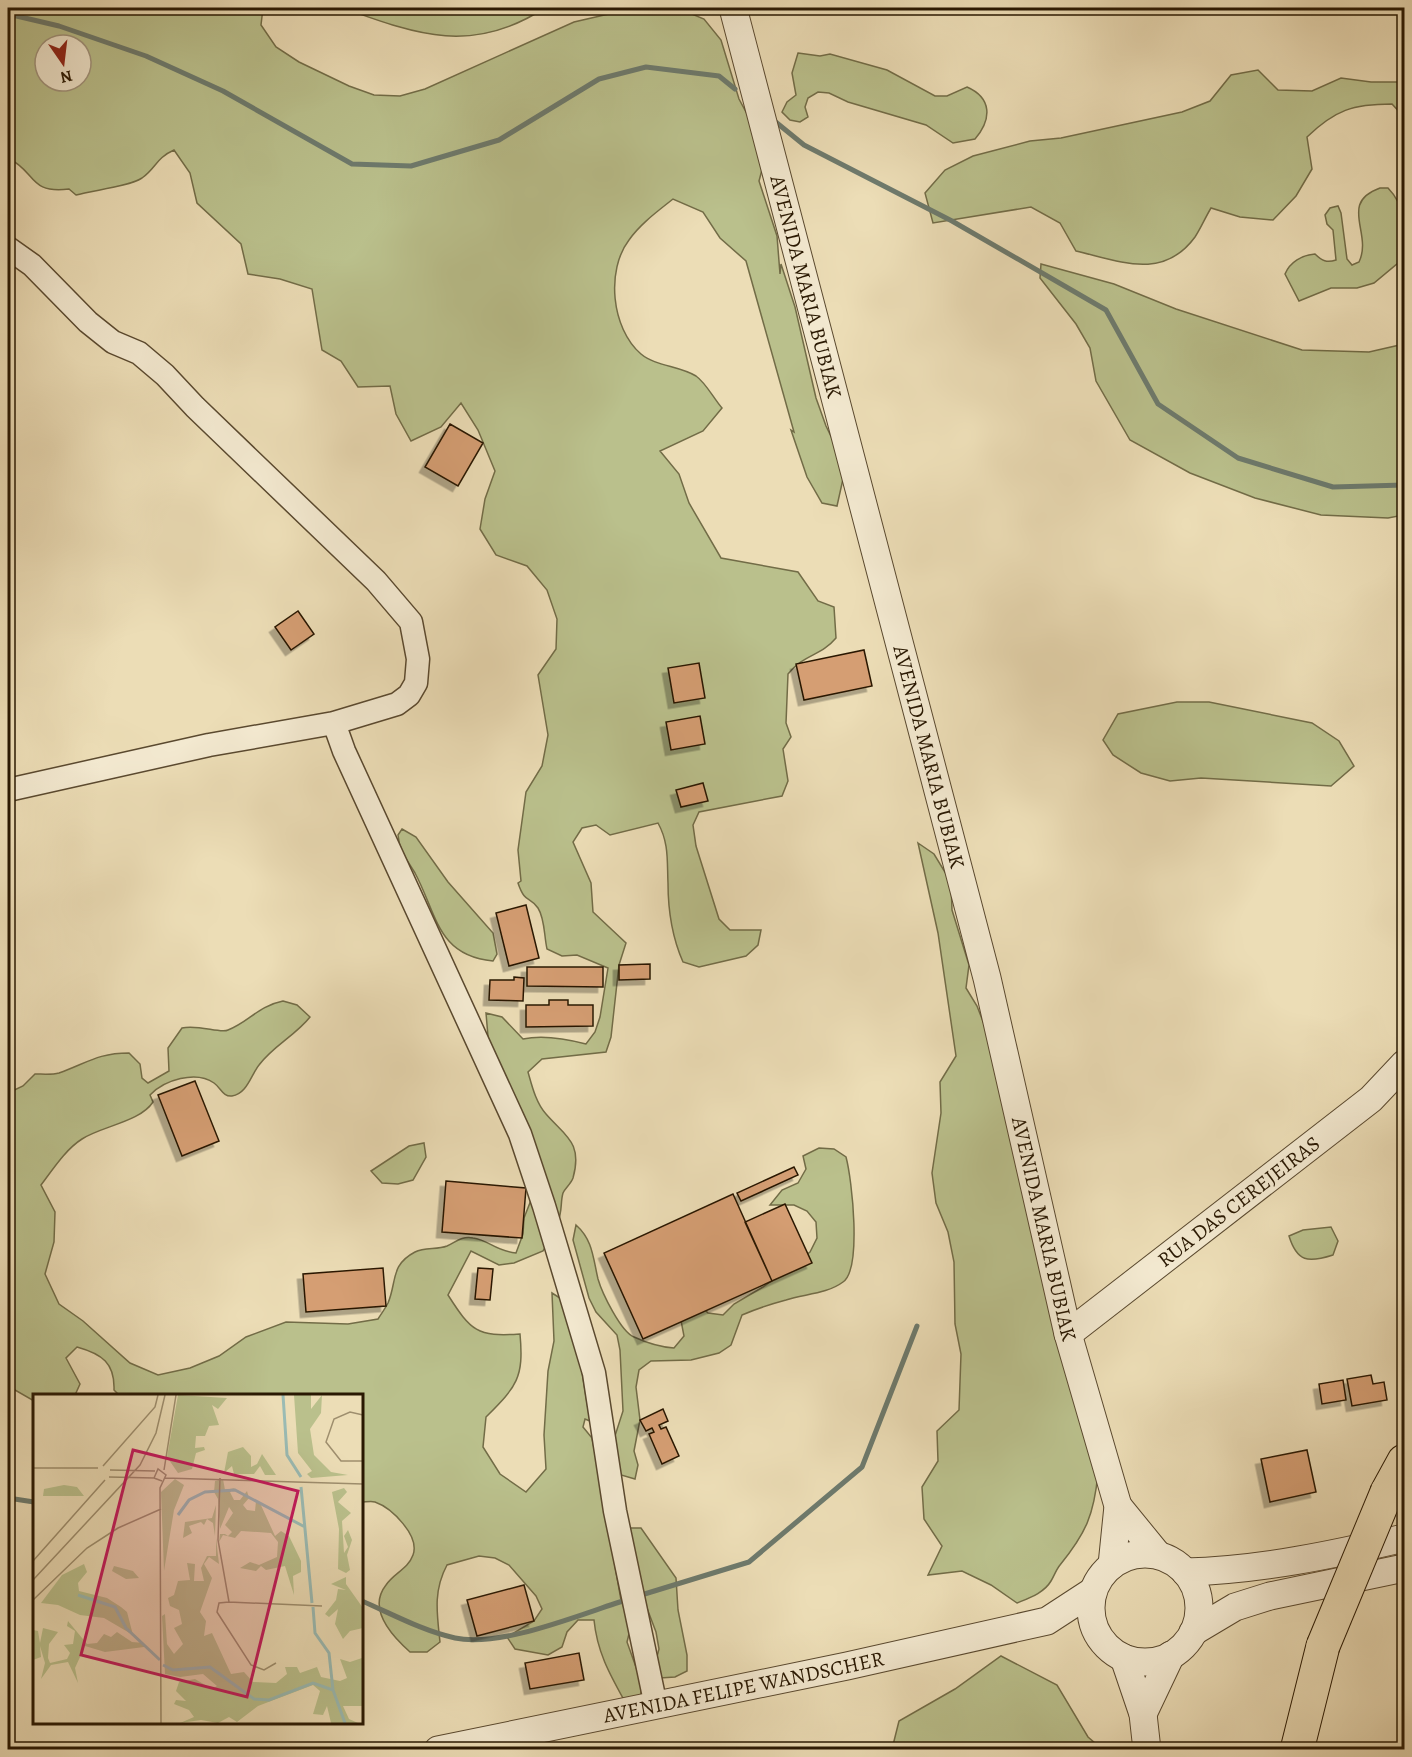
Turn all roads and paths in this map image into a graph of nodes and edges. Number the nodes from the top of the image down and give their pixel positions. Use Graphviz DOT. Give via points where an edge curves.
graph roads {
  1 [pos="733,8"];
  2 [pos="8,248"];
  3 [pos="334,723"];
  4 [pos="8,789"];
  5 [pos="1404,1064"];
  6 [pos="1068,1334"];
  7 [pos="1404,1461"];
  8 [pos="1118,1506"];
  9 [pos="1404,1538"];
  10 [pos="1158,1556"];
  11 [pos="1112,1565"];
  12 [pos="1404,1568"];
  13 [pos="1185,1572"];
  14 [pos="1094,1591"];
  15 [pos="1047,1621"];
  16 [pos="1193,1632"];
  17 [pos="1099,1638"];
  18 [pos="1171,1655"];
  19 [pos="1124,1658"];
  20 [pos="656,1706"];
  21 [pos="1143,1714"];
  22 [pos="438,1749"];
  23 [pos="1147,1749"];
  24 [pos="1297,1749"];
  1 -- 6 [label="street, AVENIDA MARIA BUBIAK" via="987,978"];
  2 -- 3 [label="street" via="32,264 88,322 113,342 140,353 165,375 376,580 411,622 418,659 416,683 409,695 397,704"];
  3 -- 4 [label="street"];
  3 -- 20 [label="street" via="456,1000 520,1134 544,1206 594,1373 615,1511"];
  5 -- 6 [label="street, RUA DAS CEREJEIRAS" via="1371,1099"];
  6 -- 8 [label="street, AVENIDA MARIA BUBIAK"];
  7 -- 24 [label="highway, bridge" via="1387,1492 1323,1646"];
  8 -- 10 [label="street, AVENIDA MARIA BUBIAK"];
  8 -- 11 [label="street, AVENIDA MARIA BUBIAK"];
  9 -- 13 [label="street" via="1277,1566"];
  10 -- 11 [label="street" via="1126,1557"];
  10 -- 13 [label="street"];
  11 -- 14 [label="street"];
  12 -- 16 [label="street" via="1270,1596 1235,1607"];
  13 -- 16 [label="street" via="1199,1601"];
  14 -- 15 [label="street, AVENIDA FELIPE WANDSCHER"];
  14 -- 17 [label="street" via="1090,1607"];
  15 -- 17 [label="street"];
  15 -- 20 [label="street, AVENIDA FELIPE WANDSCHER"];
  16 -- 18 [label="street"];
  17 -- 19 [label="street"];
  18 -- 19 [label="street" via="1140,1662"];
  18 -- 21 [label="street"];
  19 -- 21 [label="street"];
  20 -- 22 [label="street, AVENIDA FELIPE WANDSCHER"];
  21 -- 23 [label="street"];
}
